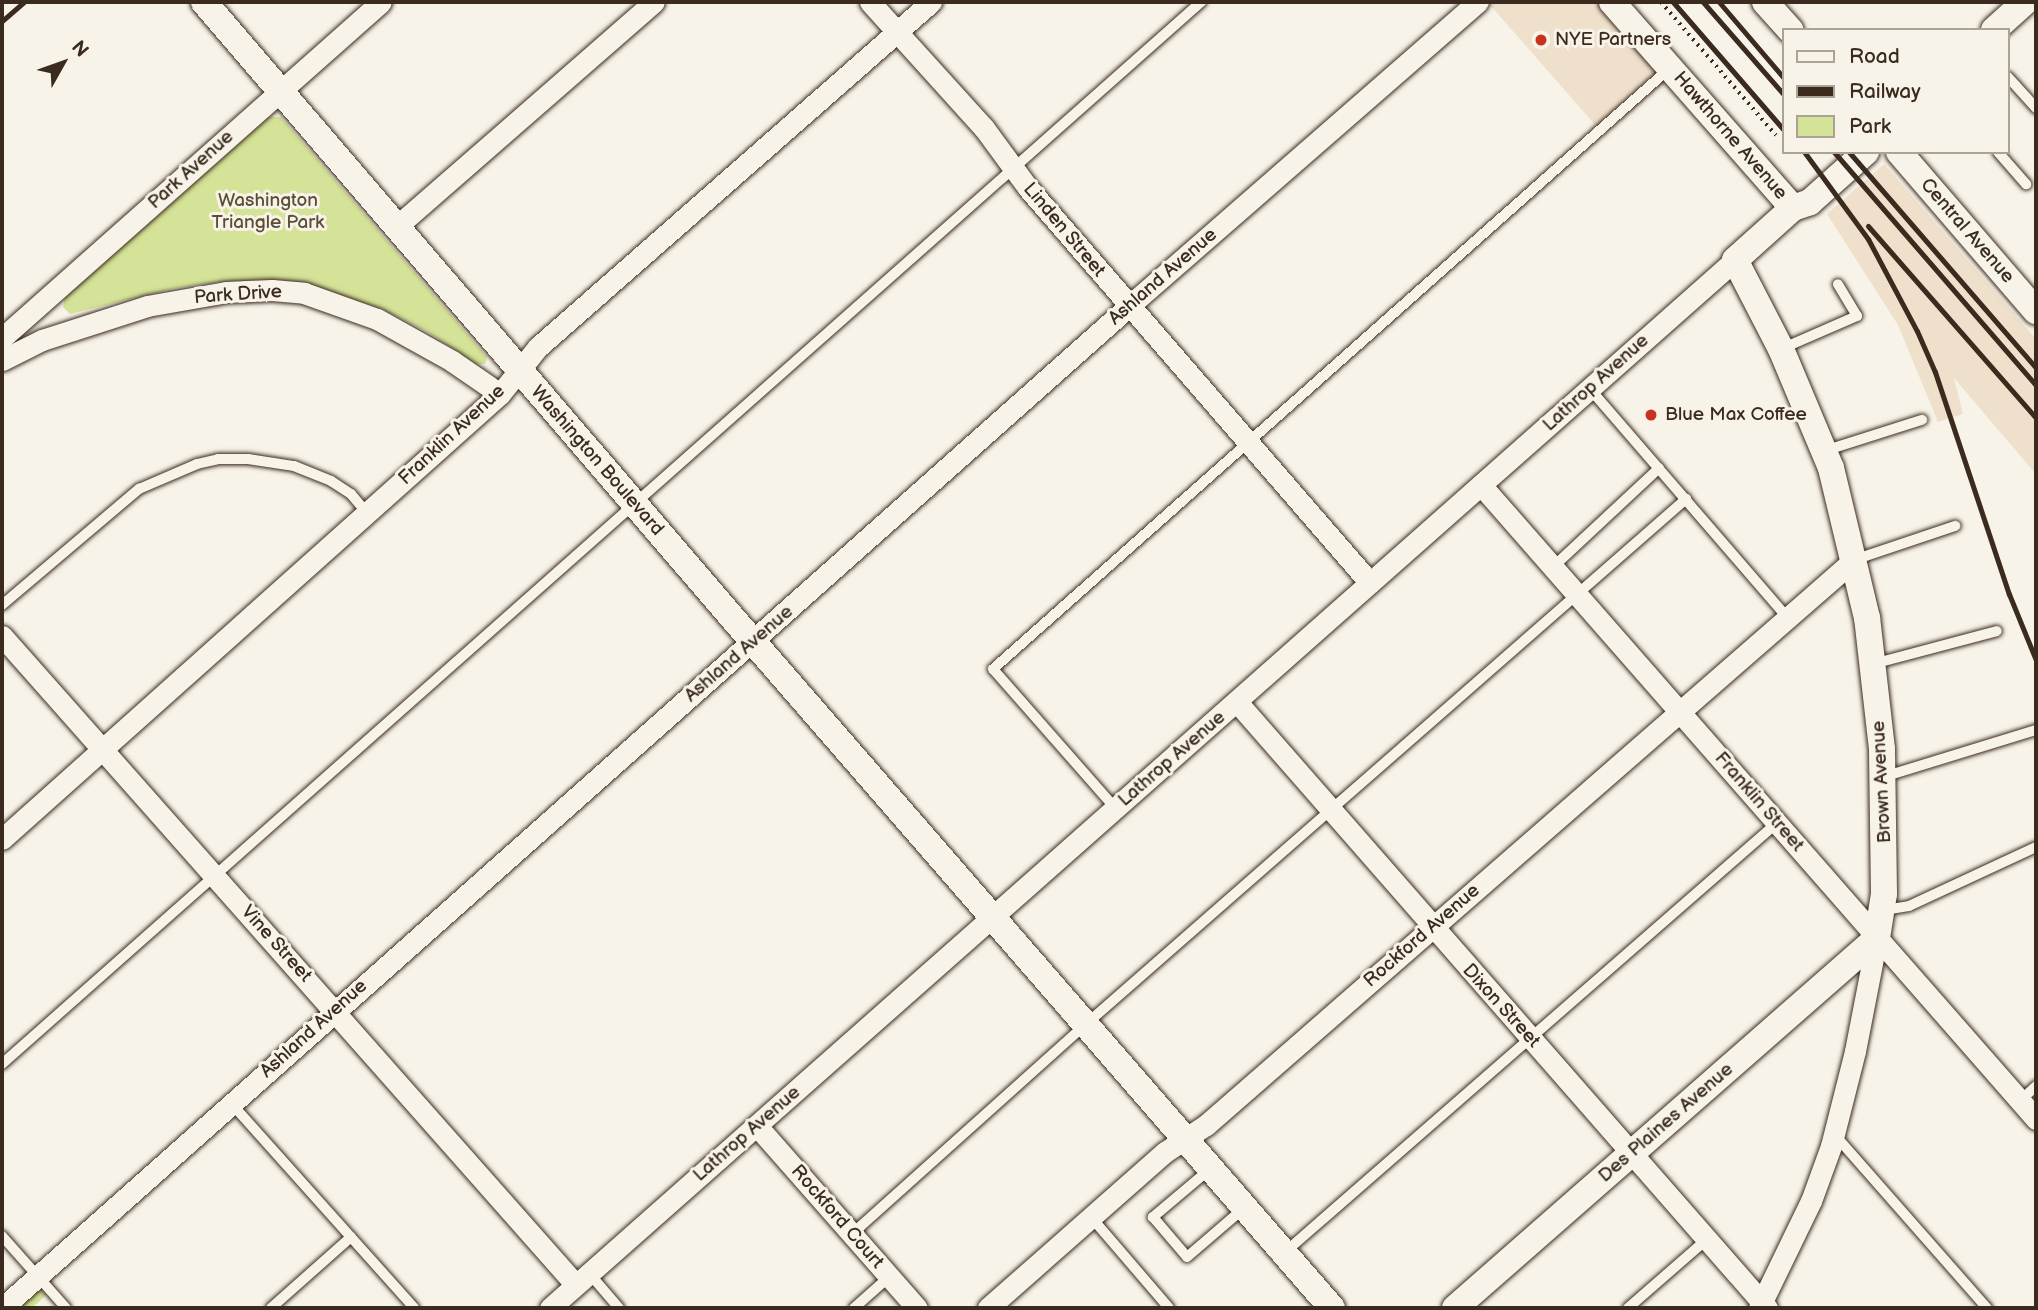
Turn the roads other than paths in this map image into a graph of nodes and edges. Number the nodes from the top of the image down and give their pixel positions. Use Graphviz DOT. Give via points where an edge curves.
graph roads {
  1 [pos="204,2"];
  2 [pos="381,2"];
  3 [pos="654,2"];
  4 [pos="870,2"];
  5 [pos="931,2"];
  6 [pos="1202,2"];
  7 [pos="1478,2"];
  8 [pos="1612,2"];
  9 [pos="1770,3"];
  10 [pos="1789,28"];
  11 [pos="897,32"];
  12 [pos="1670,68"];
  13 [pos="2010,79"];
  14 [pos="280,91"];
  15 [pos="2036,108"];
  16 [pos="1841,154"];
  17 [pos="1864,154"];
  18 [pos="1901,154"];
  19 [pos="2000,154"];
  20 [pos="1013,169"];
  21 [pos="2026,184"];
  22 [pos="1793,208"];
  23 [pos="397,227"];
  24 [pos="1735,260"];
  25 [pos="1838,284"];
  26 [pos="2035,305"];
  27 [pos="1129,306"];
  28 [pos="2,338"];
  29 [pos="1782,349"];
  30 [pos="2,360"];
  31 [pos="519,370"];
  32 [pos="1590,389"];
  33 [pos="500,394"];
  34 [pos="1922,420"];
  35 [pos="1248,445"];
  36 [pos="1825,451"];
  37 [pos="1659,468"];
  38 [pos="1481,485"];
  39 [pos="1686,499"];
  40 [pos="633,503"];
  41 [pos="367,513"];
  42 [pos="1955,526"];
  43 [pos="1854,560"];
  44 [pos="1553,567"];
  45 [pos="1370,583"];
  46 [pos="1578,596"];
  47 [pos="2,605"];
  48 [pos="1787,617"];
  49 [pos="1997,631"];
  50 [pos="2,636"];
  51 [pos="753,642"];
  52 [pos="1873,664"];
  53 [pos="1237,702"];
  54 [pos="1679,710"];
  55 [pos="2036,730"];
  56 [pos="103,750"];
  57 [pos="1883,776"];
  58 [pos="1116,809"];
  59 [pos="1332,812"];
  60 [pos="1777,823"];
  61 [pos="2,839"];
  62 [pos="2036,847"];
  63 [pos="213,874"];
  64 [pos="1881,910"];
  65 [pos="993,917"];
  66 [pos="1432,928"];
  67 [pos="1877,938"];
  68 [pos="335,1010"];
  69 [pos="1086,1025"];
  70 [pos="1530,1038"];
  71 [pos="2,1064"];
  72 [pos="2036,1086"];
  73 [pos="2020,1101"];
  74 [pos="231,1103"];
  75 [pos="2036,1119"];
  76 [pos="757,1126"];
  77 [pos="1834,1134"];
  78 [pos="1184,1139"];
  79 [pos="1632,1153"];
  80 [pos="1210,1169"];
  81 [pos="1244,1208"];
  82 [pos="1091,1217"];
  83 [pos="852,1234"];
  84 [pos="2,1236"];
  85 [pos="351,1237"];
  86 [pos="1707,1239"];
  87 [pos="1284,1253"];
  88 [pos="37,1277"];
  89 [pos="889,1277"];
  90 [pos="583,1279"];
  91 [pos="1763,1306"];
  92 [pos="554,1307"];
  93 [pos="2,1308"];
  94 [pos="66,1308"];
  95 [pos="271,1308"];
  96 [pos="414,1308"];
  97 [pos="619,1308"];
  98 [pos="854,1308"];
  99 [pos="917,1308"];
  100 [pos="988,1308"];
  101 [pos="1169,1308"];
  102 [pos="1332,1308"];
  103 [pos="1455,1308"];
  104 [pos="1628,1308"];
  105 [pos="1987,1308"];
  1 -- 14 [label="street, Washington Boulevard"];
  2 -- 14 [label="street, Park Avenue"];
  3 -- 23 [label="street"];
  4 -- 11 [label="street, Linden Street"];
  5 -- 11 [label="street, Franklin Avenue"];
  6 -- 20 [label="lane"];
  7 -- 27 [label="street, Ashland Avenue"];
  8 -- 12 [label="street, Hawthorne Avenue"];
  9 -- 10 [label="street"];
  11 -- 20 [label="street, Linden Street" via="984,128"];
  11 -- 31 [label="street, Franklin Avenue" via="538,347"];
  12 -- 22 [label="street, Hawthorne Avenue"];
  12 -- 35 [label="lane"];
  13 -- 15 [label="lane"];
  14 -- 23 [label="street, Washington Boulevard"];
  14 -- 28 [label="street, Park Avenue"];
  16 -- 22 [label="street, Lathrop Avenue" via="1800,190"];
  17 -- 22 [label="street, Lathrop Avenue" via="1810,202"];
  18 -- 26 [label="street, Central Avenue"];
  19 -- 21 [label="lane"];
  20 -- 27 [label="street, Linden Street"];
  20 -- 40 [label="lane"];
  22 -- 24 [label="street, Lathrop Avenue"];
  23 -- 31 [label="street, Washington Boulevard"];
  24 -- 29 [label="street, Brown Avenue"];
  24 -- 32 [label="street, Lathrop Avenue"];
  25 -- 29 [label="lane" via="1857,316"];
  27 -- 35 [label="street, Linden Street"];
  27 -- 51 [label="street, Ashland Avenue"];
  29 -- 36 [label="street, Brown Avenue"];
  30 -- 33 [label="street, Park Drive" via="42,341 147,306 226,292 283,291 342,304 377,319 453,361"];
  31 -- 33 [label="street, Franklin Avenue"];
  31 -- 40 [label="street, Washington Boulevard"];
  32 -- 37 [label="lane"];
  32 -- 38 [label="street, Lathrop Avenue"];
  33 -- 41 [label="street, Franklin Avenue"];
  34 -- 36 [label="lane"];
  35 -- 45 [label="street, Linden Street"];
  35 -- 58 [label="lane" via="993,669"];
  36 -- 43 [label="street, Brown Avenue"];
  37 -- 39 [label="lane"];
  37 -- 44 [label="lane"];
  38 -- 44 [label="street, Franklin Street"];
  38 -- 45 [label="street, Lathrop Avenue"];
  39 -- 46 [label="lane"];
  39 -- 48 [label="lane"];
  40 -- 51 [label="street, Washington Boulevard"];
  40 -- 63 [label="lane"];
  41 -- 47 [label="lane" via="351,494 331,481 294,466 248,459 197,464 139,489"];
  41 -- 56 [label="street, Franklin Avenue"];
  42 -- 43 [label="lane"];
  43 -- 48 [label="street, Rockford Avenue"];
  43 -- 52 [label="street, Brown Avenue"];
  44 -- 46 [label="street, Franklin Street"];
  45 -- 53 [label="street, Lathrop Avenue"];
  46 -- 54 [label="street, Franklin Street"];
  46 -- 59 [label="lane"];
  48 -- 54 [label="street, Rockford Avenue"];
  49 -- 52 [label="lane"];
  50 -- 56 [label="street, Vine Street"];
  51 -- 65 [label="street, Washington Boulevard"];
  51 -- 68 [label="street, Ashland Avenue"];
  52 -- 57 [label="street, Brown Avenue"];
  53 -- 58 [label="street, Lathrop Avenue"];
  53 -- 59 [label="street, Dixon Street"];
  54 -- 60 [label="street, Franklin Street"];
  54 -- 66 [label="street, Rockford Avenue"];
  55 -- 57 [label="lane"];
  56 -- 61 [label="street, Franklin Avenue"];
  56 -- 63 [label="street, Vine Street"];
  57 -- 64 [label="street, Brown Avenue" via="1885,894"];
  58 -- 65 [label="street, Lathrop Avenue"];
  59 -- 66 [label="street, Dixon Street"];
  59 -- 69 [label="lane"];
  60 -- 67 [label="street, Franklin Street"];
  60 -- 70 [label="lane"];
  62 -- 64 [label="lane" via="1909,906"];
  63 -- 68 [label="street, Vine Street"];
  63 -- 71 [label="lane"];
  64 -- 67 [label="street, Brown Avenue"];
  65 -- 69 [label="street, Washington Boulevard"];
  65 -- 76 [label="street, Lathrop Avenue"];
  66 -- 70 [label="street, Dixon Street"];
  66 -- 78 [label="street, Rockford Avenue" via="1206,1125"];
  67 -- 73 [label="street, Franklin Street"];
  67 -- 77 [label="street, Brown Avenue"];
  67 -- 79 [label="street, Des Plaines Avenue"];
  68 -- 74 [label="street, Ashland Avenue"];
  68 -- 90 [label="street, Vine Street"];
  69 -- 78 [label="street, Washington Boulevard"];
  69 -- 83 [label="lane"];
  70 -- 79 [label="street, Dixon Street"];
  70 -- 87 [label="lane"];
  72 -- 73 [label="lane"];
  73 -- 75 [label="street, Franklin Street"];
  74 -- 85 [label="lane"];
  74 -- 88 [label="street, Ashland Avenue"];
  76 -- 83 [label="street, Rockford Court"];
  76 -- 90 [label="street, Lathrop Avenue"];
  77 -- 91 [label="street, Brown Avenue" via="1811,1202"];
  77 -- 105 [label="lane"];
  78 -- 80 [label="street, Washington Boulevard"];
  78 -- 82 [label="street, Rockford Avenue"];
  79 -- 86 [label="street, Dixon Street"];
  79 -- 103 [label="street, Des Plaines Avenue"];
  80 -- 81 [label="street, Washington Boulevard"];
  80 -- 81 [label="lane" via="1153,1217 1187,1257"];
  81 -- 87 [label="street, Washington Boulevard"];
  82 -- 100 [label="street, Rockford Avenue"];
  82 -- 101 [label="lane"];
  83 -- 89 [label="street, Rockford Court"];
  84 -- 88 [label="lane"];
  85 -- 95 [label="lane"];
  85 -- 96 [label="lane"];
  86 -- 91 [label="street, Dixon Street"];
  86 -- 104 [label="lane"];
  87 -- 102 [label="street, Washington Boulevard"];
  88 -- 93 [label="street, Ashland Avenue"];
  88 -- 94 [label="lane"];
  89 -- 98 [label="lane"];
  89 -- 99 [label="street, Rockford Court"];
  90 -- 92 [label="street, Lathrop Avenue"];
  90 -- 97 [label="lane"];
}
